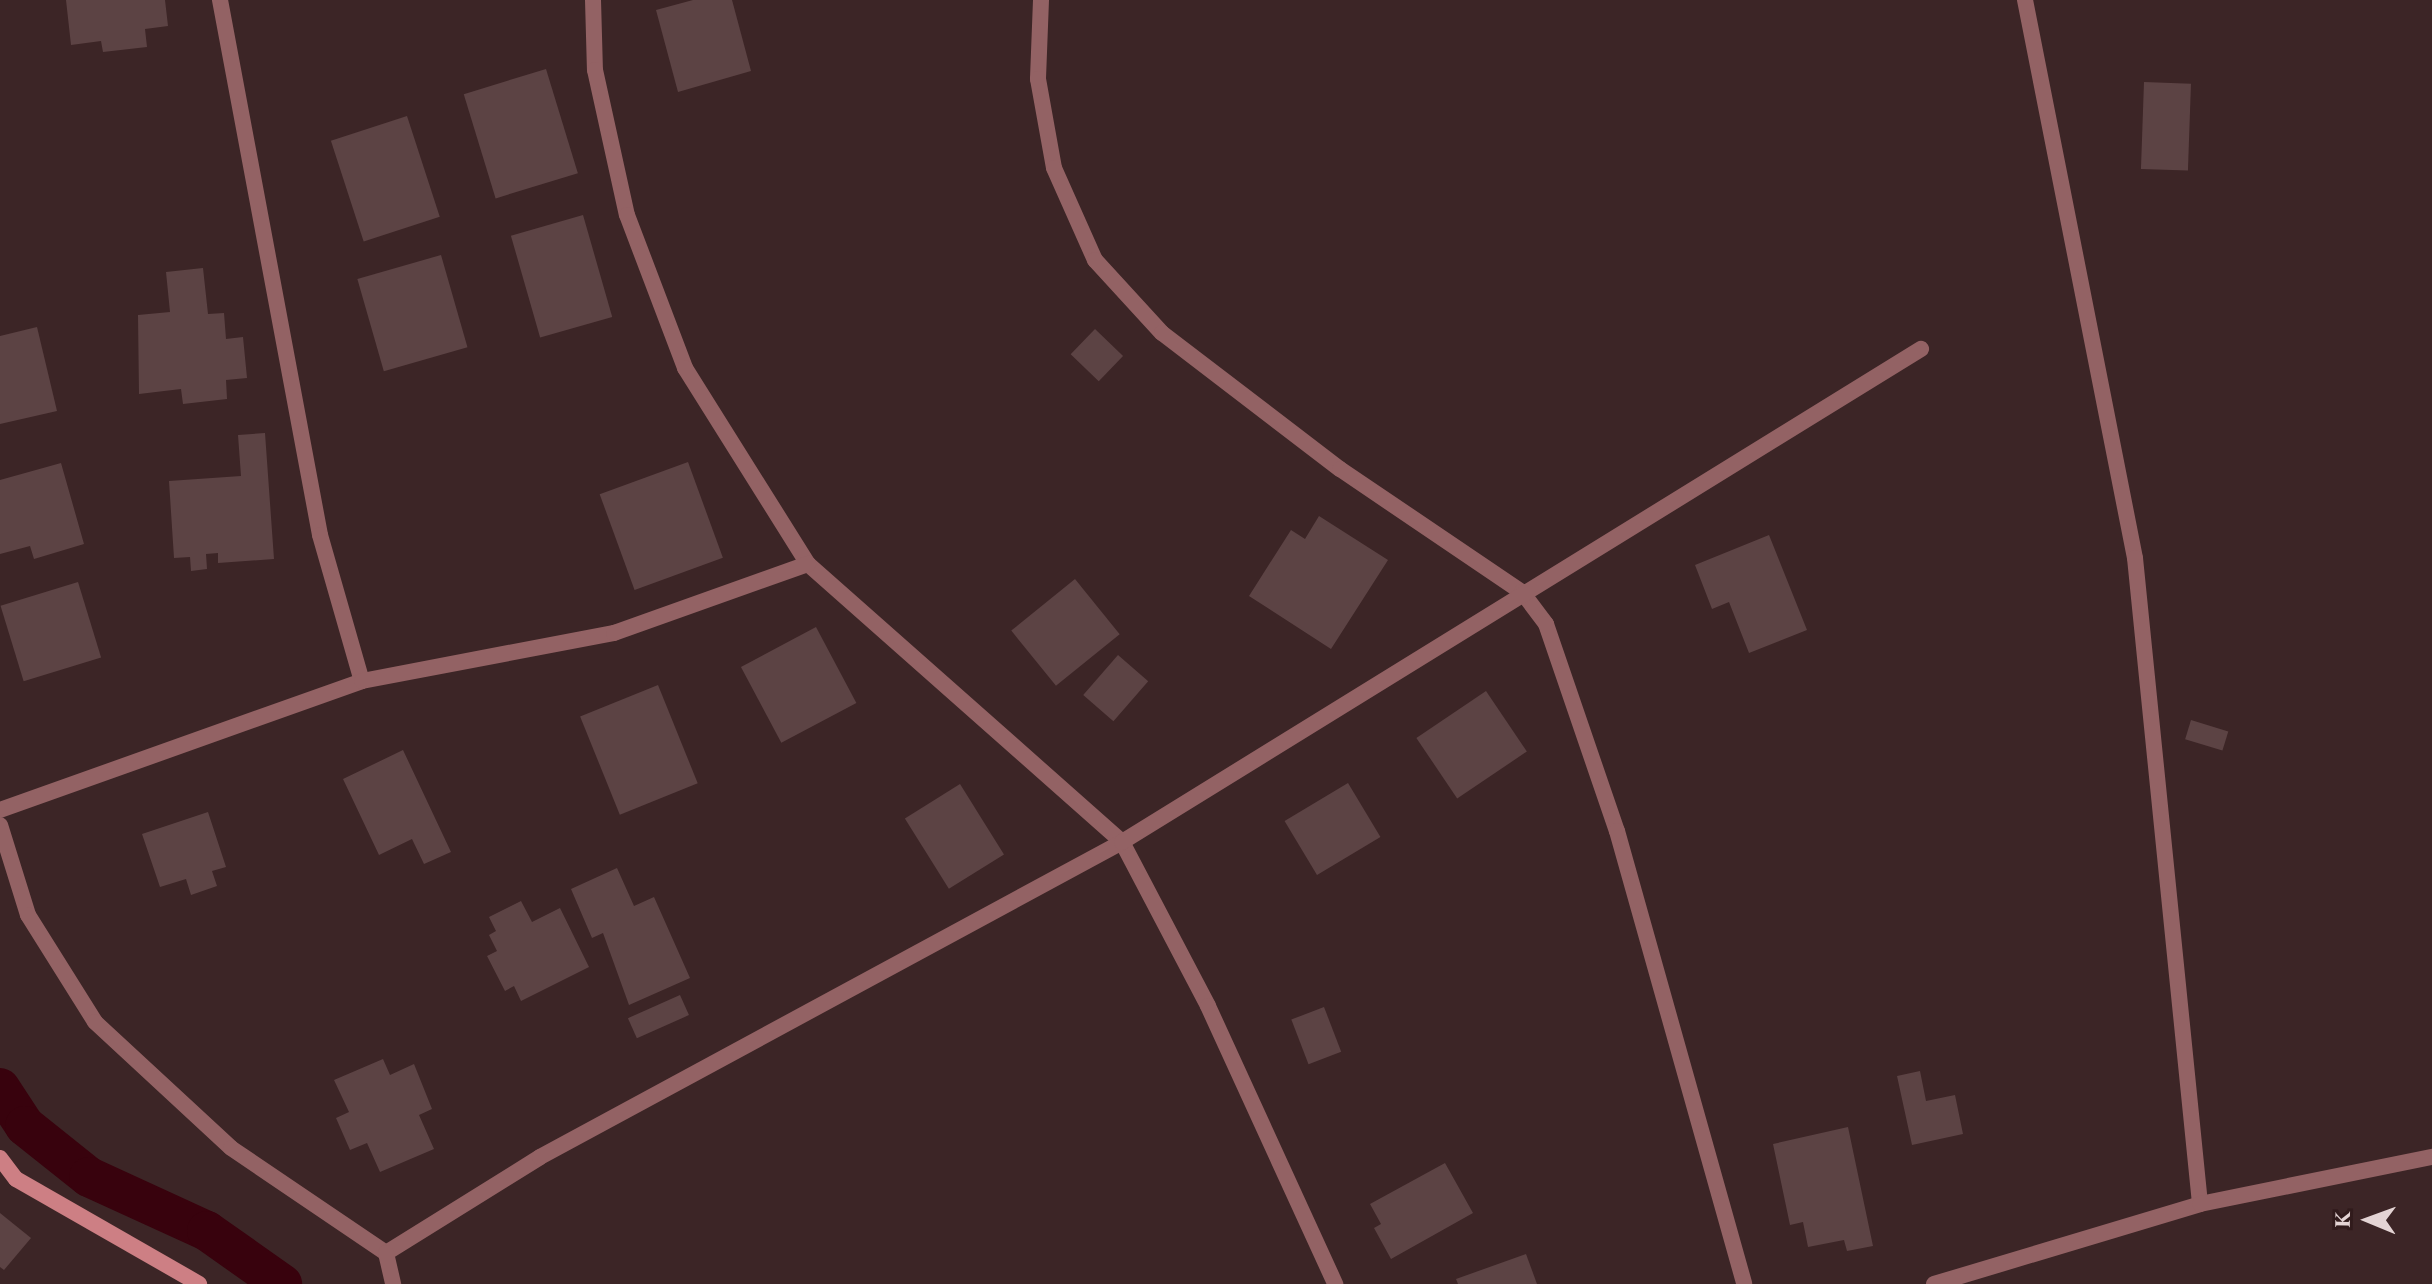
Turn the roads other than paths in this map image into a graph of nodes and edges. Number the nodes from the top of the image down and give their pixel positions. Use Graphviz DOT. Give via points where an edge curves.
graph roads {
  1 [pos="220,0"];
  2 [pos="593,0"];
  3 [pos="1041,0"];
  4 [pos="2025,0"];
  5 [pos="1921,349"];
  6 [pos="808,564"];
  7 [pos="1522,592"];
  8 [pos="362,681"];
  9 [pos="0,810"];
  10 [pos="0,825"];
  11 [pos="1122,842"];
  12 [pos="2432,1157"];
  13 [pos="0,1158"];
  14 [pos="2200,1204"];
  15 [pos="386,1253"];
  16 [pos="199,1284"];
  17 [pos="393,1284"];
  18 [pos="1335,1284"];
  19 [pos="1744,1284"];
  20 [pos="1934,1284"];
  1 -- 8 [label="street" via="320,535"];
  2 -- 6 [label="street" via="595,70 627,215 685,368"];
  3 -- 7 [label="street" via="1038,79 1054,168 1095,260 1162,333 1340,469"];
  4 -- 14 [label="street" via="2135,558"];
  5 -- 7 [label="street"];
  6 -- 8 [label="street" via="614,633"];
  6 -- 11 [label="street"];
  7 -- 11 [label="street"];
  7 -- 19 [label="street" via="1546,624 1617,831"];
  8 -- 9 [label="street"];
  10 -- 15 [label="street" via="28,915 95,1022 231,1148"];
  11 -- 15 [label="street" via="540,1157"];
  11 -- 18 [label="street" via="1208,1006"];
  12 -- 14 [label="street"];
  13 -- 16 [label="street" via="16,1179"];
  14 -- 20 [label="street"];
  15 -- 17 [label="street"];
}
